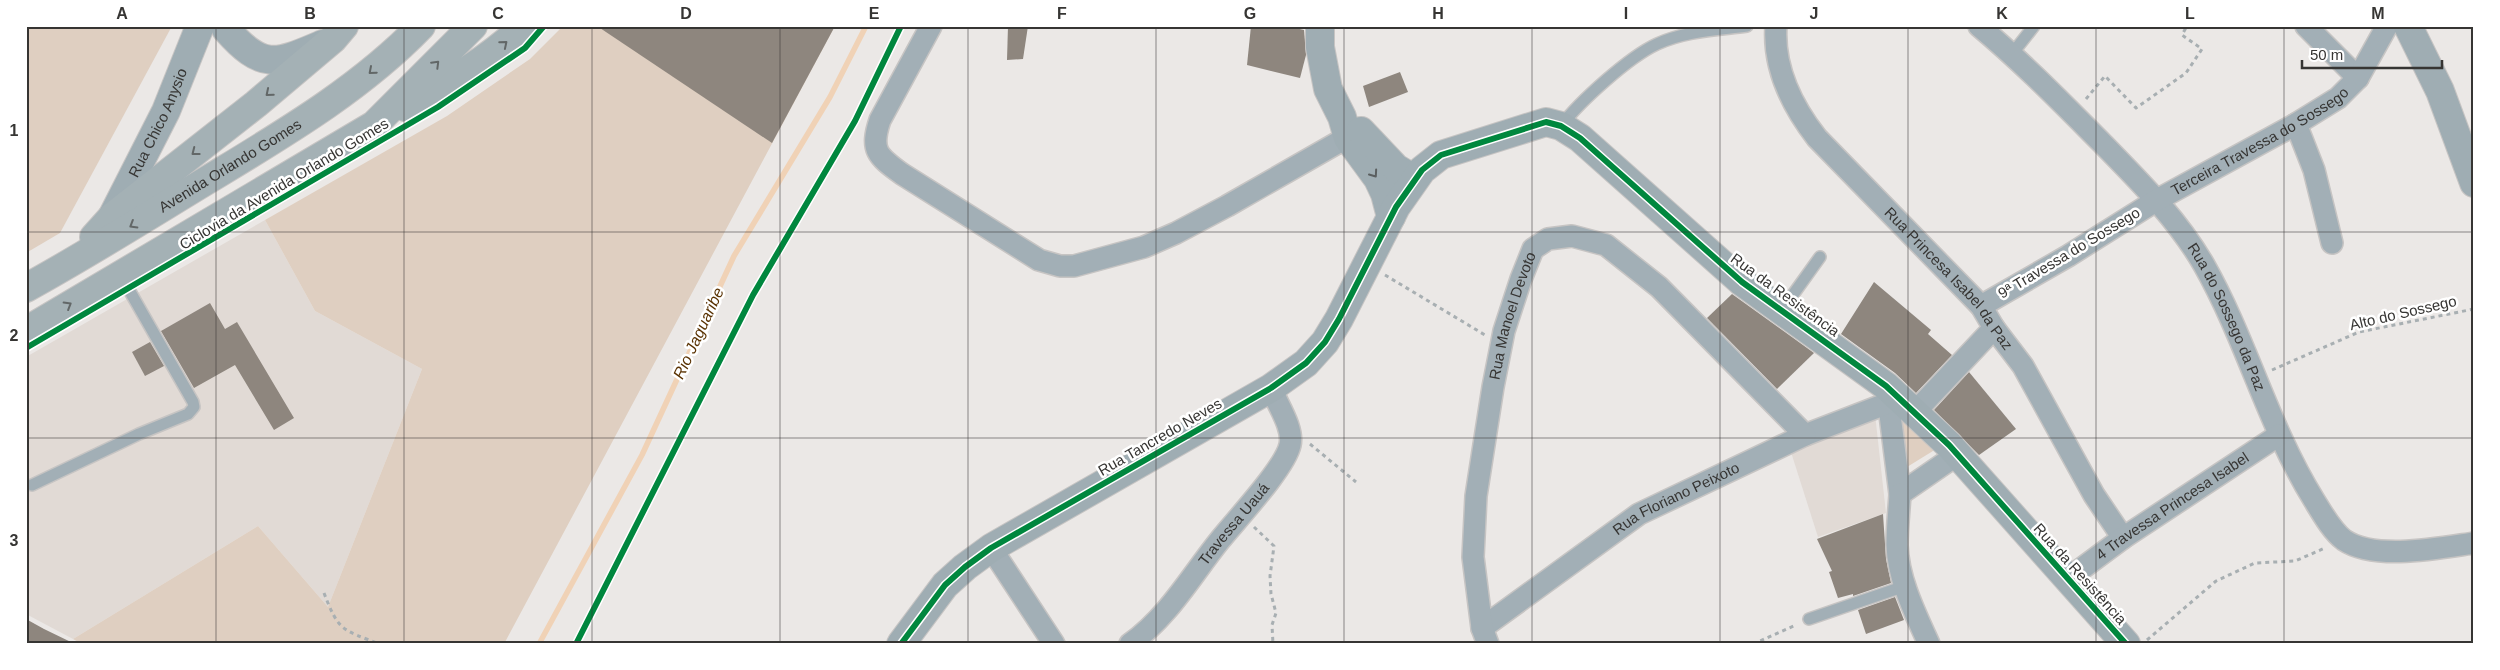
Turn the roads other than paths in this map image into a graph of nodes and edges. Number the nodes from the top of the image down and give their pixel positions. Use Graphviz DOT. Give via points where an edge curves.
graph roads {
  1 [pos="200,26"];
  2 [pos="226,26"];
  3 [pos="421,26"];
  4 [pos="473,26"];
  5 [pos="524,26"];
  6 [pos="931,26"];
  7 [pos="1320,26"];
  8 [pos="1747,26"];
  9 [pos="1776,26"];
  10 [pos="1979,26"];
  11 [pos="2034,26"];
  12 [pos="2306,26"];
  13 [pos="2388,26"];
  14 [pos="2408,26"];
  15 [pos="339,33"];
  16 [pos="2012,54"];
  17 [pos="2358,78"];
  18 [pos="2296,124"];
  19 [pos="374,125"];
  20 [pos="1561,126"];
  21 [pos="1350,128"];
  22 [pos="1414,179"];
  23 [pos="2474,183"];
  24 [pos="2157,200"];
  25 [pos="112,217"];
  26 [pos="1390,217"];
  27 [pos="2332,243"];
  28 [pos="1820,257"];
  29 [pos="69,264"];
  30 [pos="120,274"];
  31 [pos="26,288"];
  32 [pos="1981,306"];
  33 [pos="1782,310"];
  34 [pos="1994,328"];
  35 [pos="26,331"];
  36 [pos="1271,388"];
  37 [pos="1887,394"];
  38 [pos="1915,412"];
  39 [pos="1805,435"];
  40 [pos="2278,435"];
  41 [pos="1958,454"];
  42 [pos="32,485"];
  43 [pos="1900,494"];
  44 [pos="2123,538"];
  45 [pos="2474,542"];
  46 [pos="991,548"];
  47 [pos="2069,578"];
  48 [pos="1905,586"];
  49 [pos="1809,619"];
  50 [pos="1485,636"];
  51 [pos="901,644"];
  52 [pos="1054,644"];
  53 [pos="1130,644"];
  54 [pos="1929,644"];
  55 [pos="2126,644"];
  1 -- 25 [label="street, Rua Chico Anysio" via="166,111"];
  2 -- 15 [label="street" via="238,43 267,60 286,60"];
  3 -- 29 [label="main road, Avenida Orlando Gomes, one-way" via="367,76 314,113"];
  19 -- 4 [label="main road, one-way"];
  19 -- 5 [label="main road, one-way" via="469,71"];
  6 -- 21 [label="street" via="880,120 875,136 876,150 885,162 902,174 1050,265 1074,266 1176,233"];
  7 -- 21 [label="street" via="1324,76 1334,104"];
  8 -- 20 [label="lane" via="1684,35 1656,44 1590,94"];
  9 -- 32 [label="street, Rua Princesa Isabel da Paz" via="1782,73 1800,116 1817,138"];
  10 -- 16 [label="street, Rua do Sossego da Paz"];
  11 -- 16 [label="lane"];
  12 -- 17 [label="street"];
  13 -- 17 [label="street, Terceira Travessa do Sossego"];
  14 -- 23 [label="street" via="2440,91"];
  15 -- 25 [label="main road, one-way" via="256,104"];
  16 -- 24 [label="street, Rua do Sossego da Paz"];
  17 -- 18 [label="street, Terceira Travessa do Sossego" via="2338,98"];
  18 -- 24 [label="street, Terceira Travessa do Sossego"];
  18 -- 27 [label="street" via="2314,170"];
  19 -- 30 [label="main road"];
  20 -- 22 [label="street, Rua da Resistência" via="1542,122 1442,155"];
  20 -- 33 [label="street, Rua da Resistência" via="1580,138 1742,282"];
  21 -- 22 [label="street" via="1396,168"];
  21 -- 26 [label="street, one-way" via="1385,194"];
  22 -- 26 [label="street, Rua da Resistência"];
  24 -- 32 [label="street, 9ª Travessa do Sossego"];
  24 -- 40 [label="street, Rua do Sossego da Paz" via="2203,265 2256,377"];
  25 -- 29 [label="main road"];
  26 -- 36 [label="street, Rua Tancredo Neves" via="1339,319 1324,342 1306,363"];
  28 -- 33 [label="lane"];
  29 -- 31 [label="main road, Avenida Orlando Gomes"];
  35 -- 30 [label="main road, one-way"];
  30 -- 42 [label="lane" via="194,407 188,414"];
  32 -- 34 [label="street, Rua Princesa Isabel da Paz"];
  33 -- 37 [label="street, Rua da Resistência"];
  34 -- 38 [label="street"];
  34 -- 44 [label="street, Rua Princesa Isabel da Paz" via="2023,366 2094,495"];
  36 -- 46 [label="street, Rua Tancredo Neves"];
  36 -- 53 [label="street, Travessa Uauá" via="1290,432 1288,452 1172,605"];
  37 -- 38 [label="street, Rua da Resistência"];
  37 -- 39 [label="street, Rua Floriano Peixoto"];
  37 -- 43 [label="street"];
  38 -- 41 [label="street, Rua da Resistência"];
  39 -- 50 [label="street, Rua Floriano Peixoto" via="1640,514"];
  39 -- 50 [label="street, Rua Manoel Devoto" via="1659,287 1606,244 1572,236 1548,239 1533,250 1501,345 1476,496 1473,557"];
  40 -- 44 [label="street, 4 Travessa Princesa Isabel"];
  40 -- 45 [label="street, Rua do Sossego da Paz" via="2323,514 2344,539 2366,547 2405,551"];
  41 -- 43 [label="street"];
  41 -- 47 [label="street, Rua da Resistência"];
  43 -- 48 [label="street" via="1897,546"];
  44 -- 47 [label="street, 4 Travessa Princesa Isabel"];
  46 -- 51 [label="street, Rua Tancredo Neves" via="945,584"];
  46 -- 52 [label="street"];
  47 -- 55 [label="street, Rua da Resistência"];
  48 -- 49 [label="lane"];
  48 -- 54 [label="street"];
}
